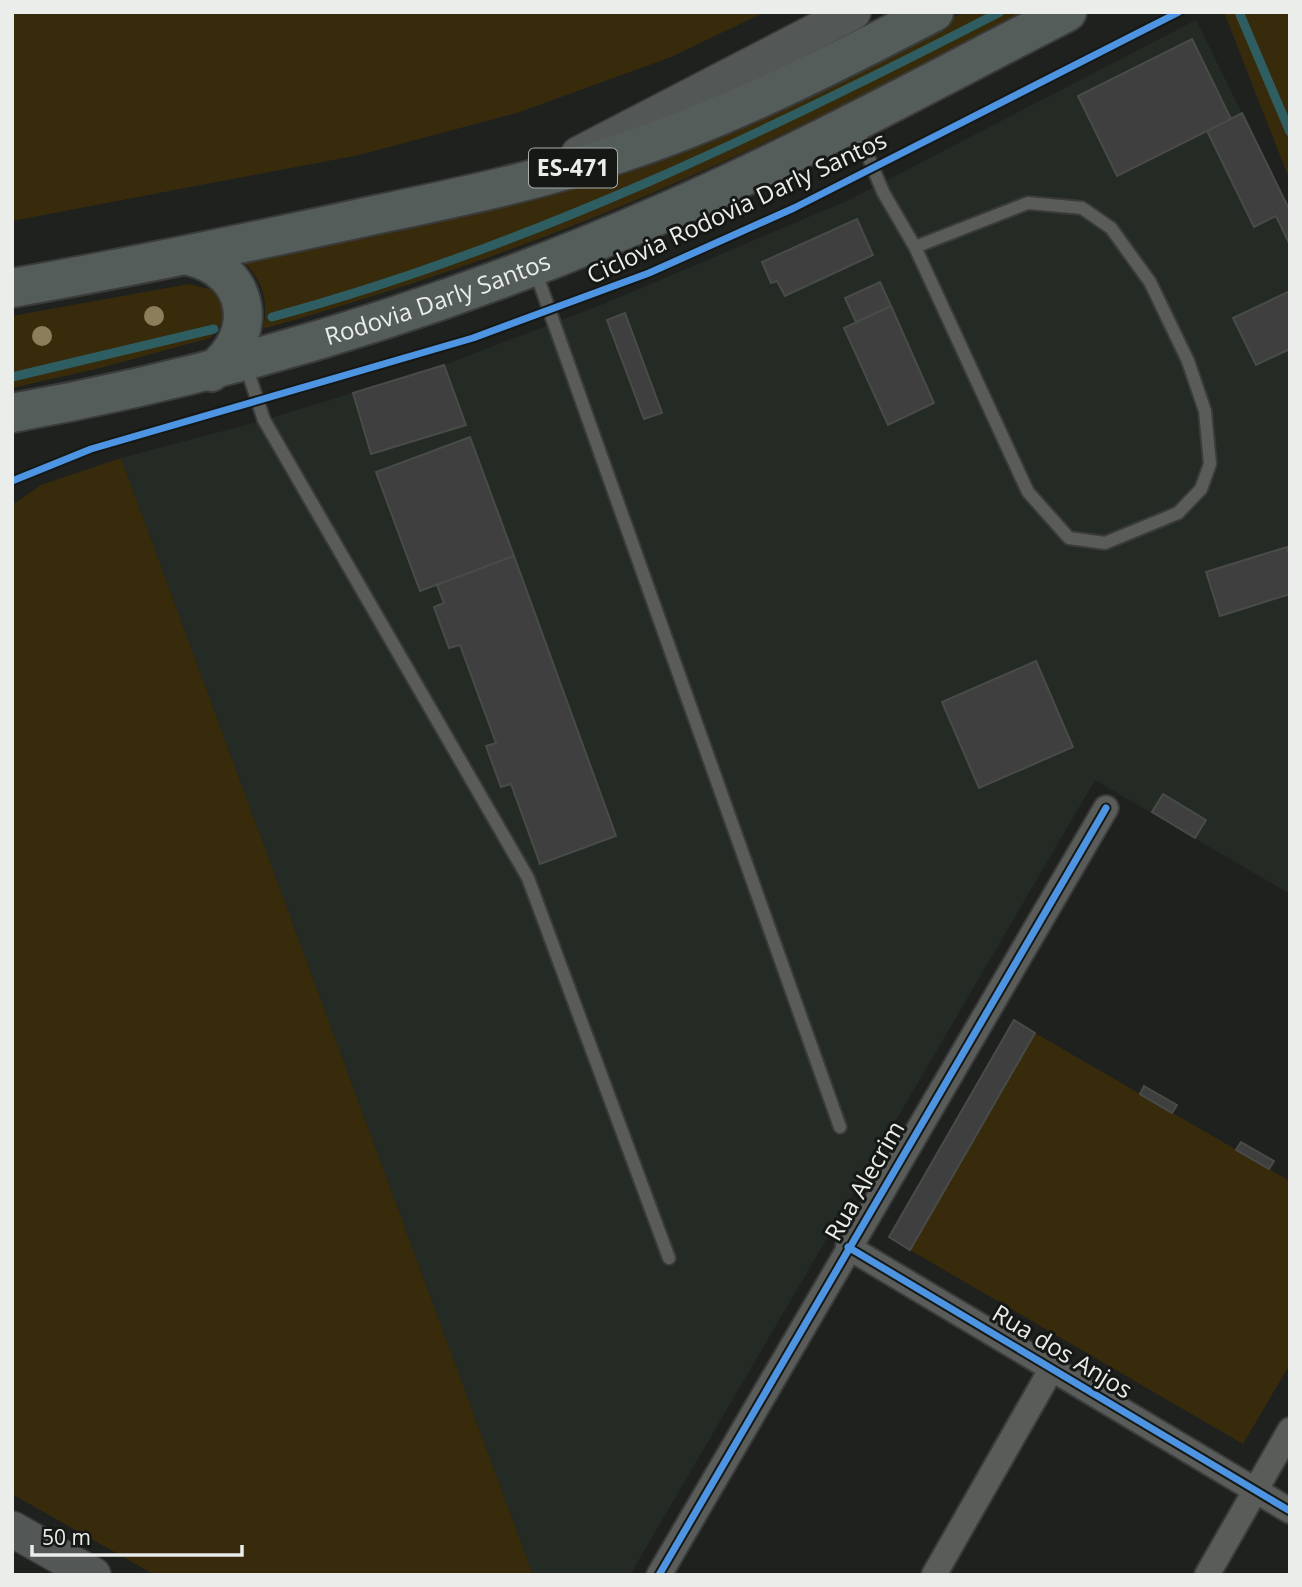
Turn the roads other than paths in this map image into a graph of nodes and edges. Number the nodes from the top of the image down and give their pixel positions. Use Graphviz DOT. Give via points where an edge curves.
graph roads {
  1 [pos="853,12"];
  2 [pos="934,12"];
  3 [pos="1067,12"];
  4 [pos="854,121"];
  5 [pos="528,181"];
  6 [pos="915,247"];
  7 [pos="189,256"];
  8 [pos="534,267"];
  9 [pos="12,288"];
  10 [pos="228,367"];
  11 [pos="59,405"];
  12 [pos="12,413"];
  13 [pos="12,426"];
  14 [pos="1106,808"];
  15 [pos="840,1127"];
  16 [pos="848,1247"];
  17 [pos="669,1258"];
  18 [pos="1052,1368"];
  19 [pos="1290,1430"];
  20 [pos="1256,1489"];
  21 [pos="1290,1511"];
  22 [pos="12,1529"];
  23 [pos="93,1575"];
  24 [pos="659,1575"];
  25 [pos="933,1575"];
  26 [pos="1207,1575"];
  1 -- 5 [label="street" via="811,28"];
  2 -- 5 [label="main road, ES-471" via="829,67 711,120 621,154"];
  3 -- 4 [label="main road, Rodovia Darly Santos"];
  4 -- 6 [label="lane" via="883,192"];
  4 -- 8 [label="main road, Rodovia Darly Santos" via="710,192"];
  5 -- 7 [label="main road, ES-471"];
  6 -- 6 [label="lane" via="1028,492 1069,538 1105,543 1178,513 1201,489 1210,464 1205,411 1188,361 1150,282 1111,228 1082,208 1028,203"];
  7 -- 9 [label="main road, ES-471"];
  7 -- 10 [label="main road" via="218,267 229,278 242,306 243,321"];
  8 -- 10 [label="main road, Rodovia Darly Santos" via="414,310"];
  8 -- 15 [label="lane"];
  10 -- 11 [label="main road, Rodovia Darly Santos"];
  10 -- 17 [label="lane" via="264,420 528,878"];
  11 -- 12 [label="main road, Rodovia Darly Santos"];
  11 -- 13 [label="street"];
  14 -- 16 [label="street, Rua Alecrim"];
  16 -- 18 [label="street, Rua dos Anjos"];
  16 -- 24 [label="street, Rua Alecrim"];
  18 -- 20 [label="street, Rua dos Anjos"];
  18 -- 25 [label="street"];
  19 -- 20 [label="street"];
  20 -- 21 [label="street, Rua dos Anjos"];
  20 -- 26 [label="street"];
  22 -- 23 [label="street"];
}
